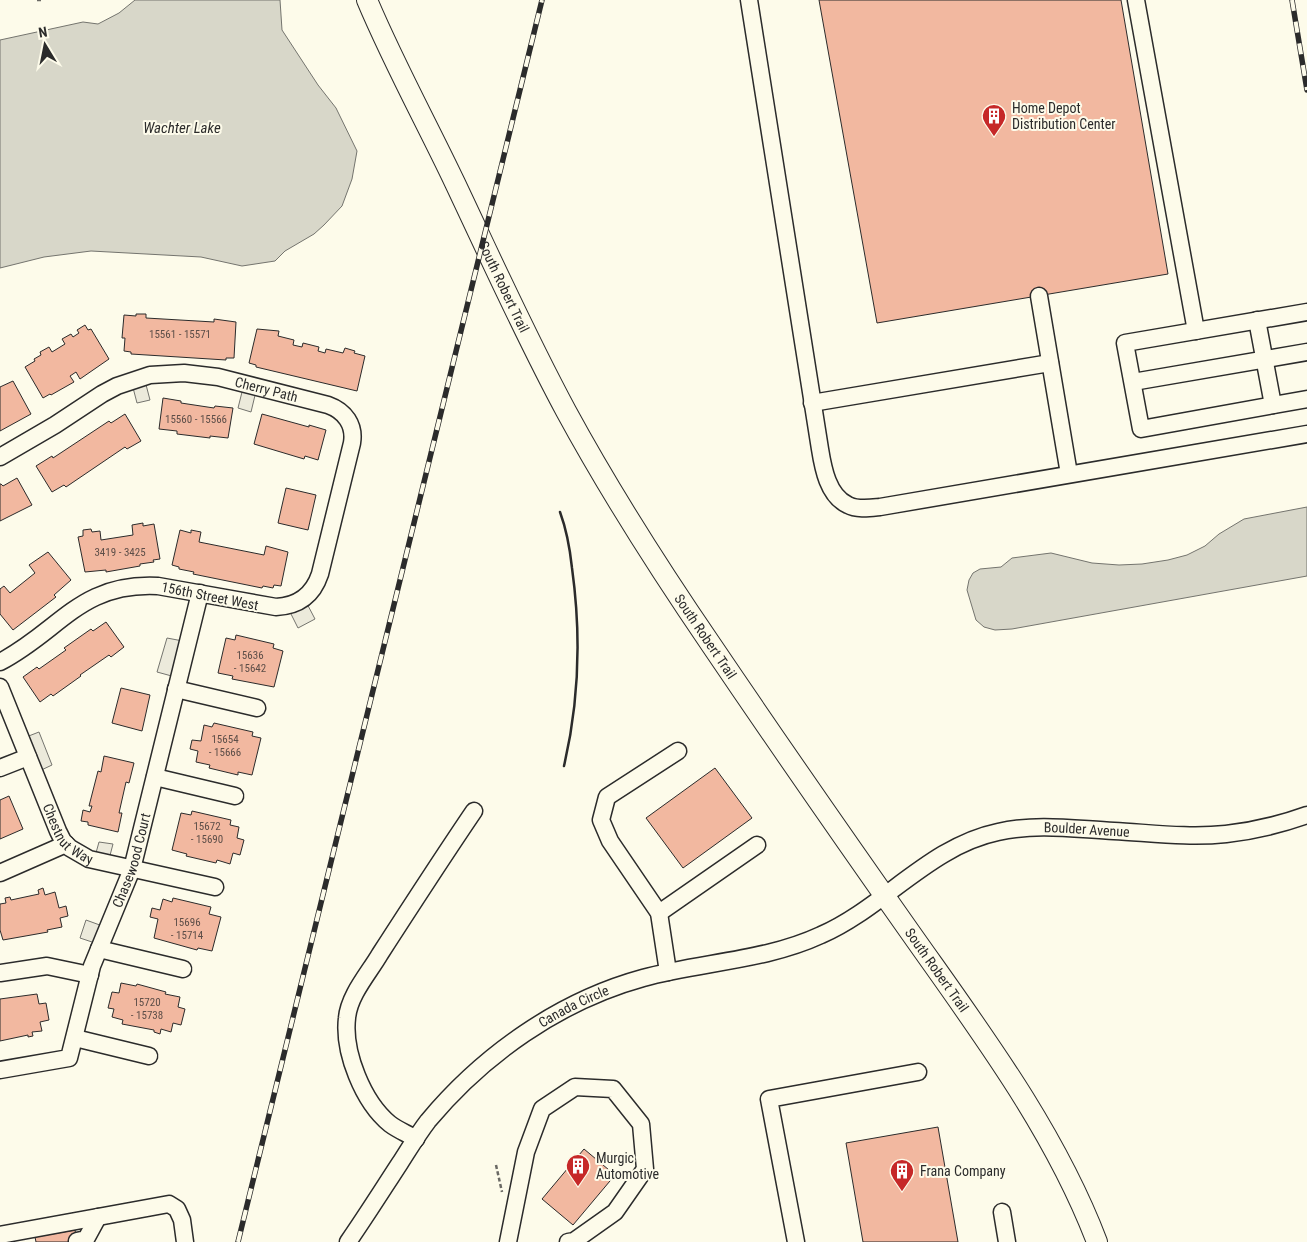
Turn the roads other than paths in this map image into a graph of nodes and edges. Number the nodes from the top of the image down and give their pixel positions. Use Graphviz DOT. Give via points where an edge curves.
graph roads {
  1 [pos="367,0"];
  2 [pos="749,0"];
  3 [pos="1136,0"];
  4 [pos="1039,296"];
  5 [pos="1307,312"];
  6 [pos="1256,320"];
  7 [pos="1196,331"];
  8 [pos="1307,352"];
  9 [pos="1264,359"];
  10 [pos="1050,363"];
  11 [pos="1132,382"];
  12 [pos="1307,399"];
  13 [pos="812,403"];
  14 [pos="1273,405"];
  15 [pos="1307,434"];
  16 [pos="0,457"];
  17 [pos="1069,474"];
  18 [pos="200,593"];
  19 [pos="293,604"];
  20 [pos="0,662"];
  21 [pos="0,687"];
  22 [pos="176,689"];
  23 [pos="257,708"];
  24 [pos="678,750"];
  25 [pos="28,757"];
  26 [pos="0,768"];
  27 [pos="155,777"];
  28 [pos="235,796"];
  29 [pos="474,811"];
  30 [pos="1307,815"];
  31 [pos="66,844"];
  32 [pos="757,845"];
  33 [pos="132,869"];
  34 [pos="0,873"];
  35 [pos="215,888"];
  36 [pos="885,897"];
  37 [pos="659,913"];
  38 [pos="99,949"];
  39 [pos="183,969"];
  40 [pos="668,972"];
  41 [pos="0,973"];
  42 [pos="90,975"];
  43 [pos="75,1038"];
  44 [pos="149,1056"];
  45 [pos="0,1070"];
  46 [pos="918,1072"];
  47 [pos="416,1139"];
  48 [pos="1002,1212"];
  49 [pos="98,1217"];
  50 [pos="7,1237"];
  51 [pos="77,1241"];
  52 [pos="185,1242"];
  53 [pos="348,1242"];
  54 [pos="508,1242"];
  55 [pos="568,1242"];
  56 [pos="796,1242"];
  57 [pos="1008,1242"];
  58 [pos="1097,1242"];
  1 -- 36 [label="main road, South Robert Trail" via="478,235 566,412 598,468 712,646"];
  2 -- 13 [label="street"];
  3 -- 7 [label="street"];
  4 -- 10 [label="street"];
  5 -- 6 [label="street"];
  6 -- 7 [label="street"];
  6 -- 9 [label="street"];
  7 -- 11 [label="street" via="1125,343"];
  8 -- 9 [label="street"];
  9 -- 11 [label="street"];
  9 -- 14 [label="street"];
  10 -- 13 [label="street"];
  10 -- 17 [label="street"];
  11 -- 14 [label="street" via="1141,430"];
  12 -- 14 [label="street"];
  13 -- 17 [label="street" via="824,472 831,488 848,505 880,507"];
  15 -- 17 [label="street"];
  16 -- 19 [label="street, Cherry Path" via="102,394 150,376 184,373 218,377 334,407 348,419 353,431 352,443 317,582 308,596"];
  18 -- 19 [label="street, 156th Street West" via="268,607"];
  18 -- 20 [label="street, 156th Street West" via="144,585 116,589 77,606 27,646"];
  18 -- 22 [label="street, Chasewood Court"];
  21 -- 25 [label="street, Chestnut Way"];
  22 -- 23 [label="street"];
  22 -- 27 [label="street, Chasewood Court"];
  24 -- 37 [label="street" via="607,797 602,820 610,842"];
  25 -- 26 [label="street"];
  25 -- 31 [label="street, Chestnut Way"];
  27 -- 28 [label="street"];
  27 -- 33 [label="street, Chasewood Court"];
  29 -- 47 [label="street" via="362,984 347,1018 347,1037 359,1082 374,1107 390,1124"];
  30 -- 36 [label="street, Boulder Avenue" via="1226,834 1052,826 998,832 976,838 937,858"];
  31 -- 33 [label="street, Chestnut Way" via="89,859"];
  31 -- 34 [label="street"];
  32 -- 37 [label="street"];
  33 -- 35 [label="street, Chestnut Way"];
  33 -- 38 [label="street, Chasewood Court"];
  36 -- 40 [label="street, Canada Circle" via="842,925 805,942 762,954"];
  36 -- 58 [label="main road, South Robert Trail" via="1024,1100 1051,1144"];
  37 -- 40 [label="street"];
  38 -- 39 [label="street"];
  38 -- 42 [label="street, Chasewood Court"];
  40 -- 47 [label="street, Canada Circle" via="596,994 540,1023 500,1051 457,1089"];
  41 -- 42 [label="street" via="47,966"];
  42 -- 43 [label="street, Chasewood Court"];
  43 -- 44 [label="street"];
  43 -- 45 [label="street, Chasewood Court" via="69,1058"];
  46 -- 56 [label="street" via="769,1099"];
  47 -- 53 [label="street, Canada Circle"];
  48 -- 57 [label="street"];
  49 -- 50 [label="street"];
  49 -- 51 [label="street" via="86,1239"];
  49 -- 52 [label="street" via="169,1204 177,1208"];
  54 -- 55 [label="street" via="526,1152 542,1109 575,1087 613,1089 642,1124 645,1169 615,1212"];
}
